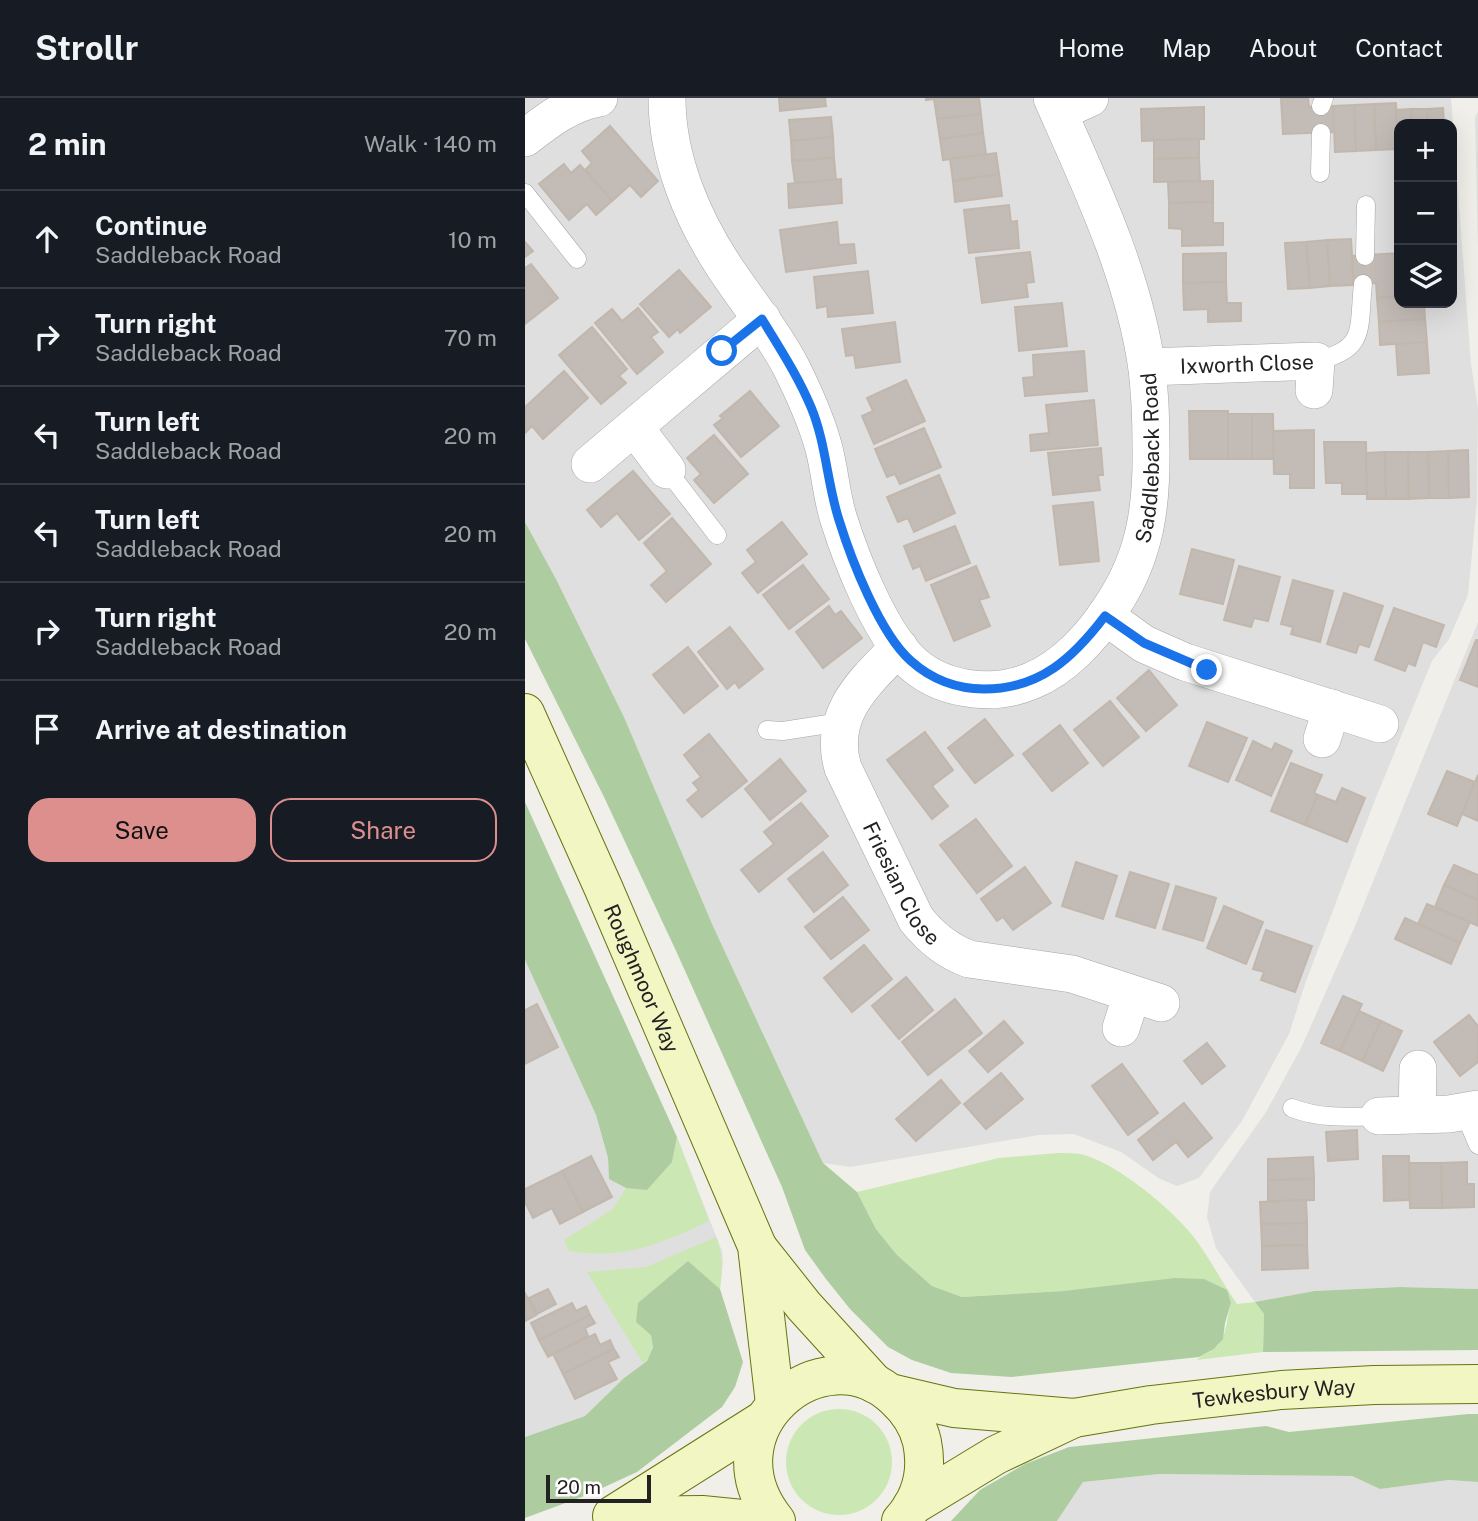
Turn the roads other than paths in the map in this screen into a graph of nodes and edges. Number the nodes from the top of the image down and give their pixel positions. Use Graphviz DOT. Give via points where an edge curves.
graph roads {
  1 [pos="599,98"];
  2 [pos="667,98"];
  3 [pos="1067,103"];
  4 [pos="1321,133"];
  5 [pos="525,138"];
  6 [pos="1320,173"];
  7 [pos="525,193"];
  8 [pos="1366,205"];
  9 [pos="1365,256"];
  10 [pos="577,259"];
  11 [pos="1363,284"];
  12 [pos="762,319"];
  13 [pos="1147,366"];
  14 [pos="1315,375"];
  15 [pos="635,428"];
  16 [pos="590,464"];
  17 [pos="667,470"];
  18 [pos="717,534"];
  19 [pos="1105,616"];
  20 [pos="898,647"];
  21 [pos="525,713"];
  22 [pos="841,722"];
  23 [pos="1380,724"];
  24 [pos="767,730"];
  25 [pos="1121,1028"];
  26 [pos="1418,1069"];
  27 [pos="1292,1108"];
  28 [pos="1417,1114"];
  29 [pos="1379,1116"];
  30 [pos="1473,1122"];
  31 [pos="757,1247"];
  32 [pos="1478,1384"];
  33 [pos="883,1389"];
  34 [pos="770,1411"];
  35 [pos="1074,1418"];
  36 [pos="905,1517"];
  37 [pos="603,1518"];
  38 [pos="764,1521"];
  39 [pos="776,1521"];
  1 -- 5 [label="street" via="571,106"];
  2 -- 12 [label="street, Saddleback Road" via="671,143 687,195 723,266"];
  3 -- 13 [label="street, Saddleback Road" via="1123,272"];
  4 -- 6 [label="lane"];
  7 -- 10 [label="lane"];
  8 -- 9 [label="lane"];
  11 -- 14 [label="lane" via="1354,342"];
  12 -- 15 [label="street"];
  12 -- 20 [label="street, Saddleback Road" via="811,407 839,519 862,581"];
  13 -- 14 [label="street, Ixworth Close"];
  13 -- 19 [label="street, Saddleback Road" via="1149,511 1129,576"];
  15 -- 16 [label="street"];
  15 -- 17 [label="street"];
  17 -- 18 [label="lane"];
  19 -- 20 [label="street, Saddleback Road" via="1080,646 1048,673 1001,689 938,680"];
  19 -- 23 [label="street" via="1144,643 1327,724"];
  20 -- 22 [label="street, Friesian Close" via="860,687"];
  21 -- 31 [label="main road, Roughmoor Way"];
  22 -- 24 [label="lane"];
  22 -- 25 [label="street, Friesian Close" via="843,768 927,933 969,959 1072,974 1147,998"];
  26 -- 28 [label="street"];
  27 -- 29 [label="lane" via="1325,1116"];
  28 -- 29 [label="street"];
  28 -- 30 [label="street"];
  31 -- 33 [label="main road, Roughmoor Way" via="827,1332"];
  31 -- 34 [label="main road, Roughmoor Way"];
  32 -- 35 [label="main road, Tewkesbury Way" via="1281,1390"];
  33 -- 34 [label="main road, Tewkesbury Way" via="839,1376 822,1378 797,1388"];
  33 -- 35 [label="main road, Tewkesbury Way" via="954,1408"];
  33 -- 36 [label="main road, Roughmoor Way" via="914,1420 924,1454 920,1490"];
  34 -- 37 [label="main road"];
  34 -- 39 [label="main road" via="755,1443 753,1466 760,1497"];
  35 -- 36 [label="main road, Tewkesbury Way" via="996,1455"];
  37 -- 38 [label="main road" via="702,1515"];
}
